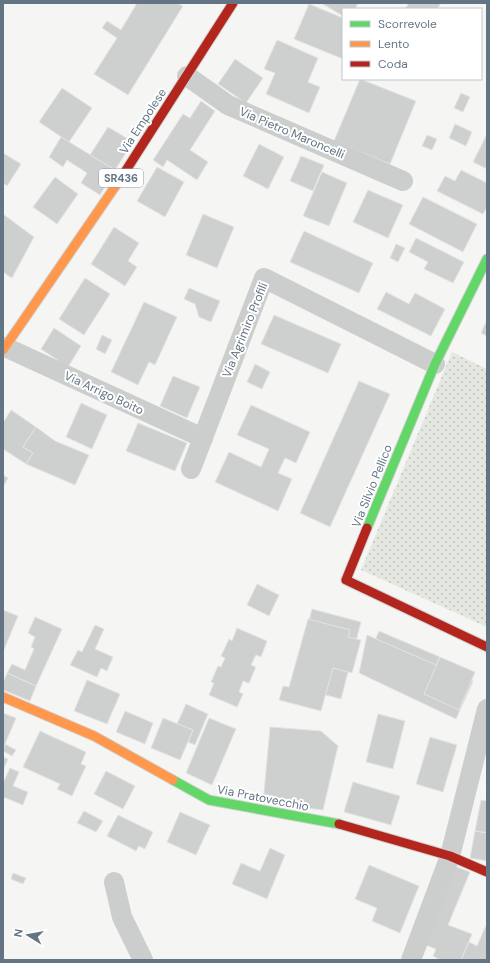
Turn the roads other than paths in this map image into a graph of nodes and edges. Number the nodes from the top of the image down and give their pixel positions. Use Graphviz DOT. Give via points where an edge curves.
graph roads {
  1 [pos="233,3"];
  2 [pos="186,76"];
  3 [pos="403,181"];
  4 [pos="487,259"];
  5 [pos="4,348"];
  6 [pos="435,364"];
  7 [pos="203,438"];
  8 [pos="191,469"];
  9 [pos="487,647"];
  10 [pos="3,697"];
  11 [pos="487,709"];
  12 [pos="450,856"];
  13 [pos="487,872"];
  14 [pos="114,882"];
  15 [pos="143,960"];
  16 [pos="411,960"];
  1 -- 2 [label="street, Via Empolese / SR436"];
  2 -- 3 [label="street, Via Pietro Maroncelli" via="228,105"];
  2 -- 5 [label="street, Via Empolese / SR436" via="106,202"];
  4 -- 6 [label="street, Via Silvio Pellico"];
  5 -- 7 [label="street, Via Arrigo Boito"];
  6 -- 7 [label="street, Via Agrimiro Profili" via="264,278"];
  6 -- 9 [label="street, Via Silvio Pellico" via="346,580"];
  7 -- 8 [label="street, Via Agrimiro Profili"];
  10 -- 12 [label="street, Via Pratovecchio" via="94,736 209,800 353,827"];
  11 -- 12 [label="street"];
  12 -- 13 [label="street, Via Pratovecchio"];
  12 -- 16 [label="street"];
  14 -- 15 [label="street" via="122,917"];
}
